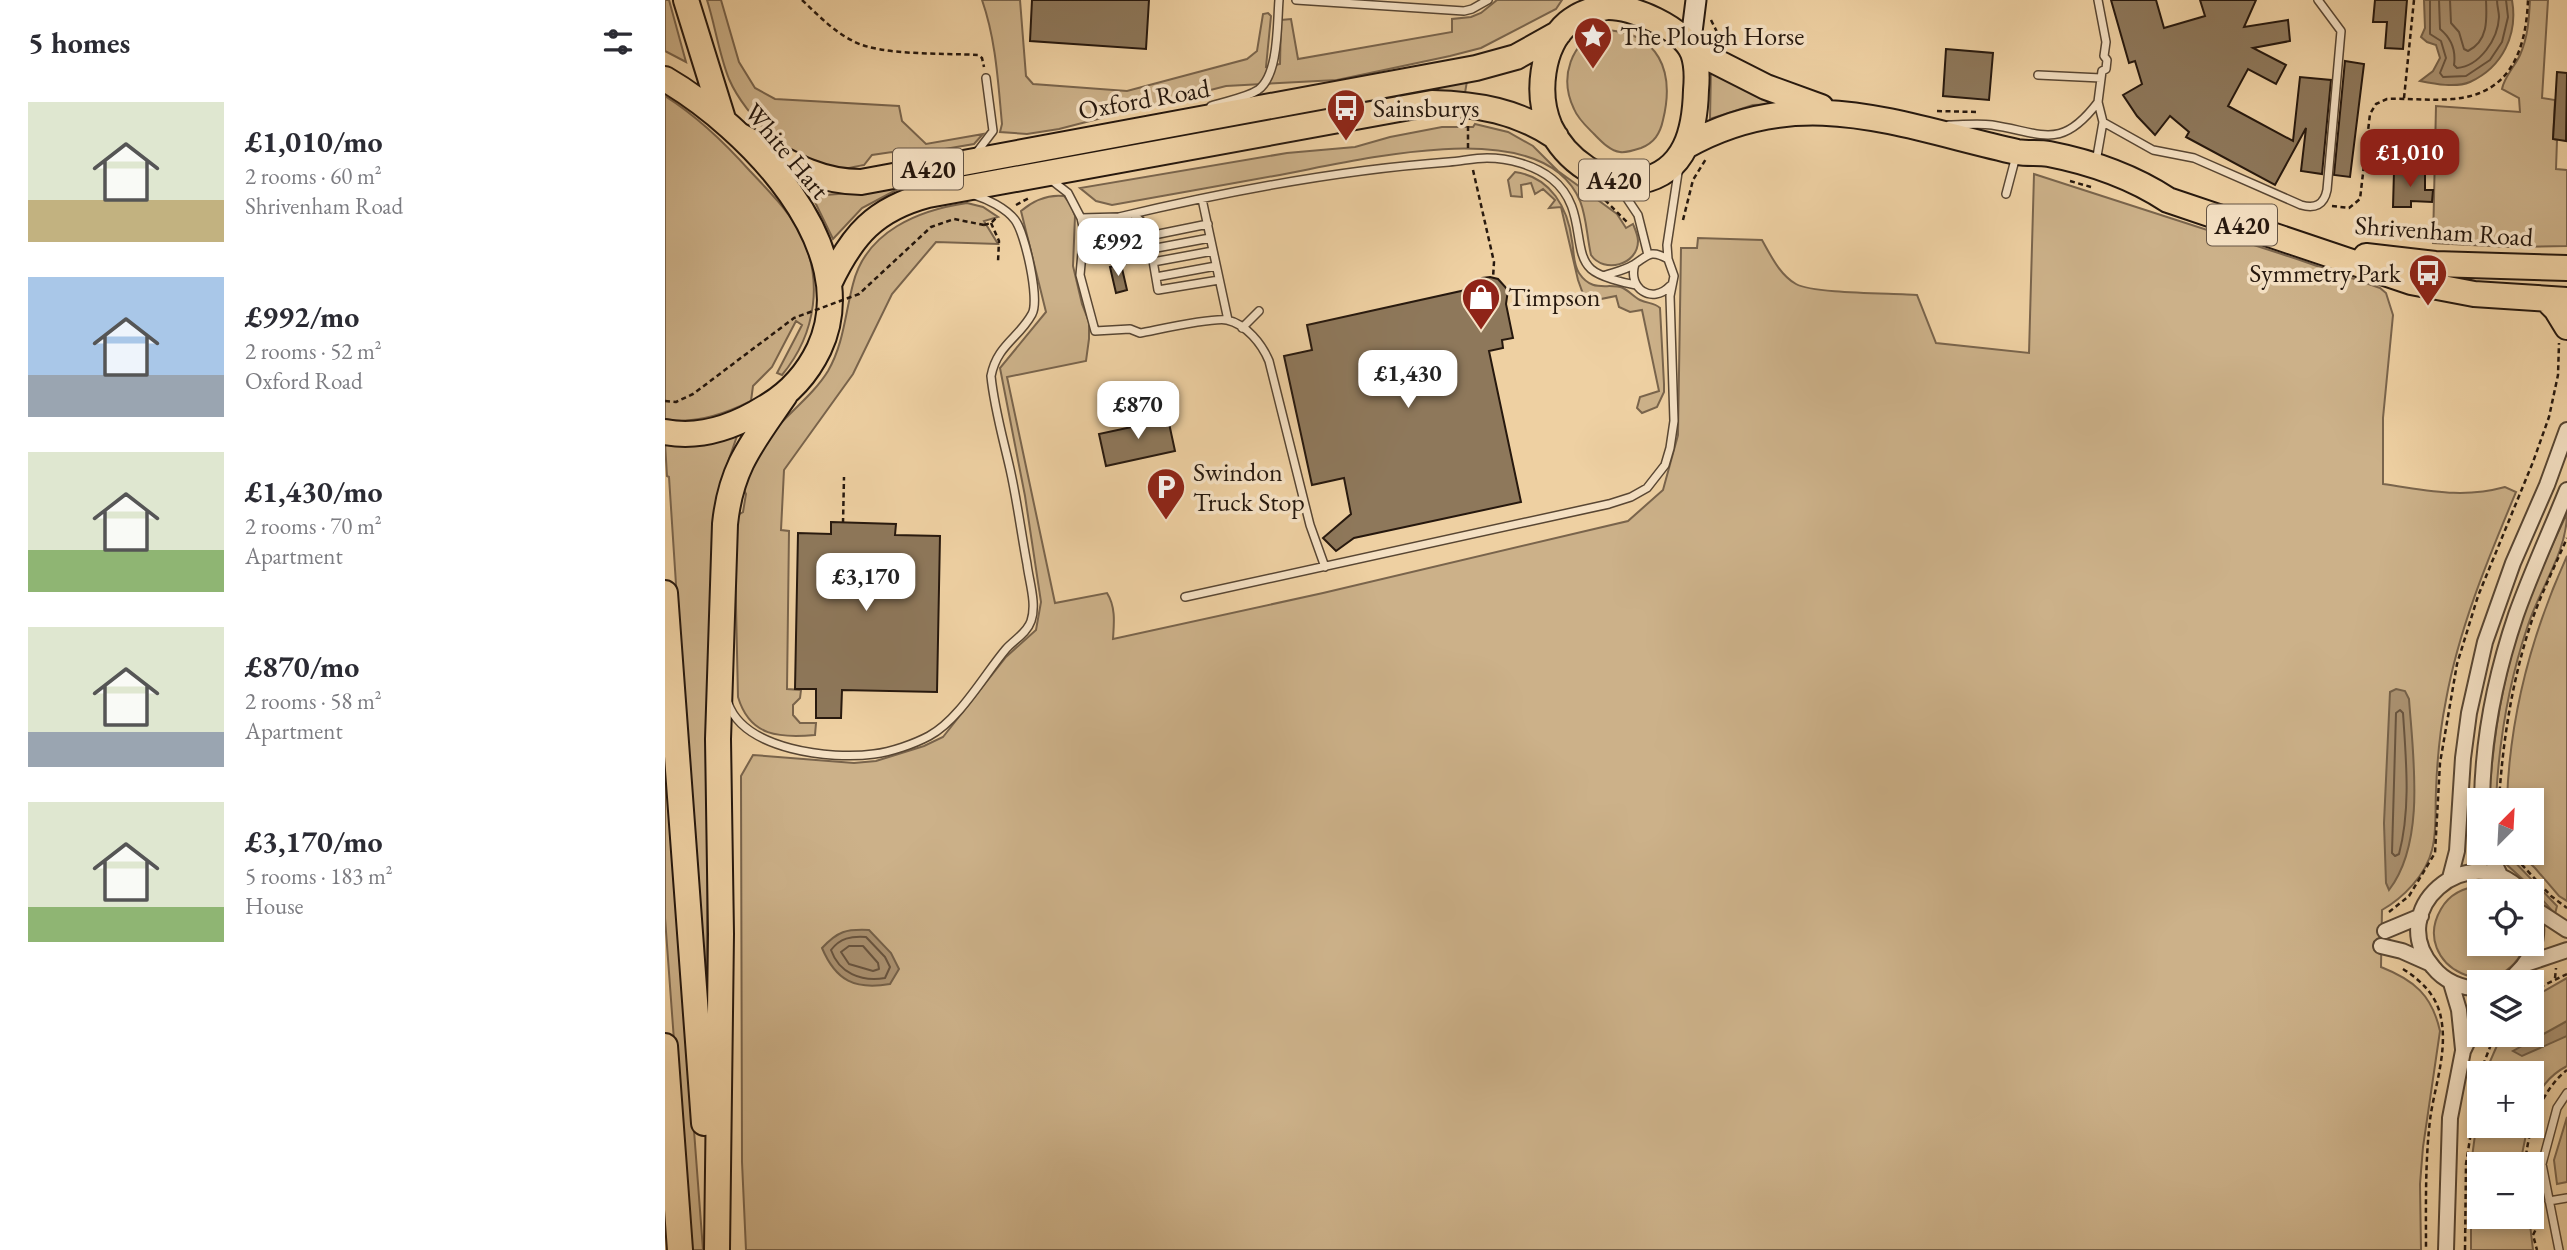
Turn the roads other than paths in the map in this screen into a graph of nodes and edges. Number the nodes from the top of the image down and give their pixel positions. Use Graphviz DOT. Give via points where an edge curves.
graph roads {
  1 [pos="686,0"];
  2 [pos="1279,0"];
  3 [pos="1296,0"];
  4 [pos="1487,0"];
  5 [pos="2098,0"];
  6 [pos="2318,0"];
  7 [pos="1610,4"];
  8 [pos="1695,7"];
  9 [pos="1559,33"];
  10 [pos="1690,48"];
  11 [pos="2102,74"];
  12 [pos="2038,75"];
  13 [pos="986,78"];
  14 [pos="665,79"];
  15 [pos="2098,102"];
  16 [pos="1207,107"];
  17 [pos="1195,111"];
  18 [pos="1833,111"];
  19 [pos="2103,122"];
  20 [pos="1909,125"];
  21 [pos="732,128"];
  22 [pos="1123,134"];
  23 [pos="1556,137"];
  24 [pos="1683,151"];
  25 [pos="2019,152"];
  26 [pos="970,160"];
  27 [pos="2085,179"];
  28 [pos="1036,186"];
  29 [pos="1604,187"];
  30 [pos="949,191"];
  31 [pos="2006,194"];
  32 [pos="1202,199"];
  33 [pos="1133,214"];
  34 [pos="1081,218"];
  35 [pos="1207,224"];
  36 [pos="1149,236"];
  37 [pos="1210,238"];
  38 [pos="1151,249"];
  39 [pos="2316,250"];
  40 [pos="1213,251"];
  41 [pos="1648,255"];
  42 [pos="1668,259"];
  43 [pos="1153,262"];
  44 [pos="1636,264"];
  45 [pos="1216,266"];
  46 [pos="2567,268"];
  47 [pos="1606,275"];
  48 [pos="1156,277"];
  49 [pos="1219,280"];
  50 [pos="829,284"];
  51 [pos="1636,285"];
  52 [pos="1671,285"];
  53 [pos="2556,299"];
  54 [pos="1259,311"];
  55 [pos="1228,320"];
  56 [pos="1243,328"];
  57 [pos="2562,330"];
  58 [pos="785,396"];
  59 [pos="2567,430"];
  60 [pos="665,432"];
  61 [pos="2567,490"];
  62 [pos="1325,567"];
  63 [pos="665,593"];
  64 [pos="1185,597"];
  65 [pos="719,676"];
  66 [pos="2482,788"];
  67 [pos="2495,865"];
  68 [pos="2500,875"];
  69 [pos="2450,878"];
  70 [pos="2506,879"];
  71 [pos="2544,915"];
  72 [pos="2421,916"];
  73 [pos="2567,930"];
  74 [pos="2567,950"];
  75 [pos="2530,956"];
  76 [pos="2429,963"];
  77 [pos="2526,964"];
  78 [pos="2519,970"];
  79 [pos="2451,983"];
  80 [pos="2467,988"];
  81 [pos="2467,1043"];
  82 [pos="665,1046"];
  83 [pos="2463,1051"];
  84 [pos="2567,1093"];
  85 [pos="2567,1198"];
  86 [pos="2549,1201"];
  87 [pos="680,1250"];
  88 [pos="715,1250"];
  89 [pos="2446,1250"];
  90 [pos="2559,1250"];
  1 -- 21 [label="highway"];
  2 -- 16 [label="lane" via="1273,62 1265,82 1254,92"];
  3 -- 4 [label="lane" via="1464,11"];
  5 -- 11 [label="lane" via="2106,42 2107,64"];
  6 -- 19 [label="lane" via="2340,32 2327,190 2315,207 2194,158 2153,150"];
  7 -- 9 [label="highway, A420" via="1571,20"];
  7 -- 10 [label="highway, A420" via="1661,24"];
  8 -- 10 [label="street"];
  9 -- 22 [label="highway, Oxford Road / A420" via="1516,57 1476,68"];
  9 -- 23 [label="highway, A420" via="1546,59 1543,87 1548,121"];
  10 -- 18 [label="highway, Shrivenham Road / A420" via="1766,87"];
  10 -- 24 [label="highway" via="1696,105 1693,130"];
  11 -- 12 [label="lane"];
  11 -- 15 [label="lane"];
  13 -- 26 [label="lane" via="993,131"];
  14 -- 21 [label="highway, White Hart / A420"];
  15 -- 19 [label="lane"];
  15 -- 20 [label="lane" via="2074,127 2051,137 1982,124"];
  17 -- 22 [label="lane"];
  18 -- 20 [label="highway, Shrivenham Road / A420"];
  18 -- 24 [label="highway, Shrivenham Road / A420" via="1765,116 1734,124"];
  19 -- 27 [label="lane"];
  20 -- 25 [label="highway, Shrivenham Road / A420"];
  21 -- 26 [label="highway, Oxford Road / A420" via="812,174 840,181 861,182"];
  21 -- 50 [label="highway, White Hart / A420" via="805,215"];
  22 -- 26 [label="highway, Oxford Road / A420"];
  23 -- 28 [label="highway, Oxford Road / A420" via="1498,109 1432,103 1327,120"];
  23 -- 29 [label="highway, A420"];
  24 -- 29 [label="highway, A420" via="1668,168 1649,178"];
  24 -- 42 [label="lane"];
  25 -- 27 [label="highway, Shrivenham Road / A420" via="2049,154"];
  25 -- 31 [label="lane"];
  27 -- 39 [label="highway, Shrivenham Road / A420" via="2136,197 2168,200"];
  28 -- 30 [label="highway, Oxford Road / A420"];
  28 -- 34 [label="lane" via="1055,182 1066,191"];
  29 -- 41 [label="lane" via="1630,201"];
  30 -- 50 [label="highway, Oxford Road / A420" via="905,202 871,222 847,248"];
  30 -- 65 [label="lane" via="981,197 1014,218 1022,232 1035,297 1033,313 1000,350 991,376 1027,569 1030,626 929,736 876,754 847,756 763,739 735,719"];
  32 -- 33 [label="lane"];
  32 -- 35 [label="lane"];
  32 -- 47 [label="lane" via="1339,172 1488,158 1519,163 1552,179 1568,196 1585,261 1592,270"];
  33 -- 34 [label="lane"];
  33 -- 36 [label="lane"];
  34 -- 55 [label="lane" via="1080,275 1095,331 1130,329 1139,333"];
  35 -- 36 [label="lane"];
  35 -- 37 [label="lane"];
  36 -- 38 [label="lane"];
  37 -- 38 [label="lane"];
  37 -- 40 [label="lane"];
  38 -- 43 [label="lane"];
  39 -- 46 [label="highway, Shrivenham Road / A420" via="2435,264"];
  39 -- 53 [label="highway, Shrivenham Road / A420" via="2435,288"];
  40 -- 43 [label="lane"];
  40 -- 45 [label="lane"];
  41 -- 42 [label="lane"];
  41 -- 44 [label="lane"];
  42 -- 52 [label="lane" via="1674,270"];
  43 -- 48 [label="lane"];
  44 -- 47 [label="lane"];
  44 -- 51 [label="lane"];
  45 -- 48 [label="lane"];
  45 -- 49 [label="lane"];
  47 -- 51 [label="lane"];
  48 -- 49 [label="lane" via="1158,290"];
  49 -- 55 [label="lane"];
  50 -- 58 [label="highway, White Hart / A420" via="831,313 822,343"];
  51 -- 52 [label="lane" via="1653,295"];
  52 -- 62 [label="lane" via="1673,430 1665,465 1647,488 1609,504"];
  53 -- 57 [label="highway"];
  54 -- 56 [label="lane"];
  55 -- 56 [label="lane"];
  56 -- 62 [label="lane" via="1269,361"];
  58 -- 60 [label="highway, White Hart / A420" via="718,429"];
  58 -- 65 [label="highway" via="744,456 728,495"];
  59 -- 69 [label="street" via="2485,642 2469,713 2457,851"];
  61 -- 66 [label="street" via="2516,615 2502,663 2486,740"];
  62 -- 64 [label="lane"];
  63 -- 88 [label="highway"];
  65 -- 88 [label="highway"];
  67 -- 68 [label="street"];
  68 -- 69 [label="street" via="2474,871"];
  68 -- 70 [label="street"];
  69 -- 72 [label="street" via="2428,898"];
  71 -- 73 [label="street"];
  72 -- 76 [label="street" via="2419,936"];
  72 -- 76 [label="street" via="2383,938"];
  74 -- 77 [label="street"];
  75 -- 77 [label="street"];
  76 -- 79 [label="street"];
  77 -- 78 [label="street"];
  79 -- 80 [label="street"];
  79 -- 83 [label="street"];
  81 -- 83 [label="street"];
  82 -- 87 [label="highway"];
  83 -- 89 [label="street" via="2450,1118"];
  84 -- 86 [label="lane" via="2557,1108 2543,1157"];
  85 -- 86 [label="lane"];
  86 -- 90 [label="lane"];
}
